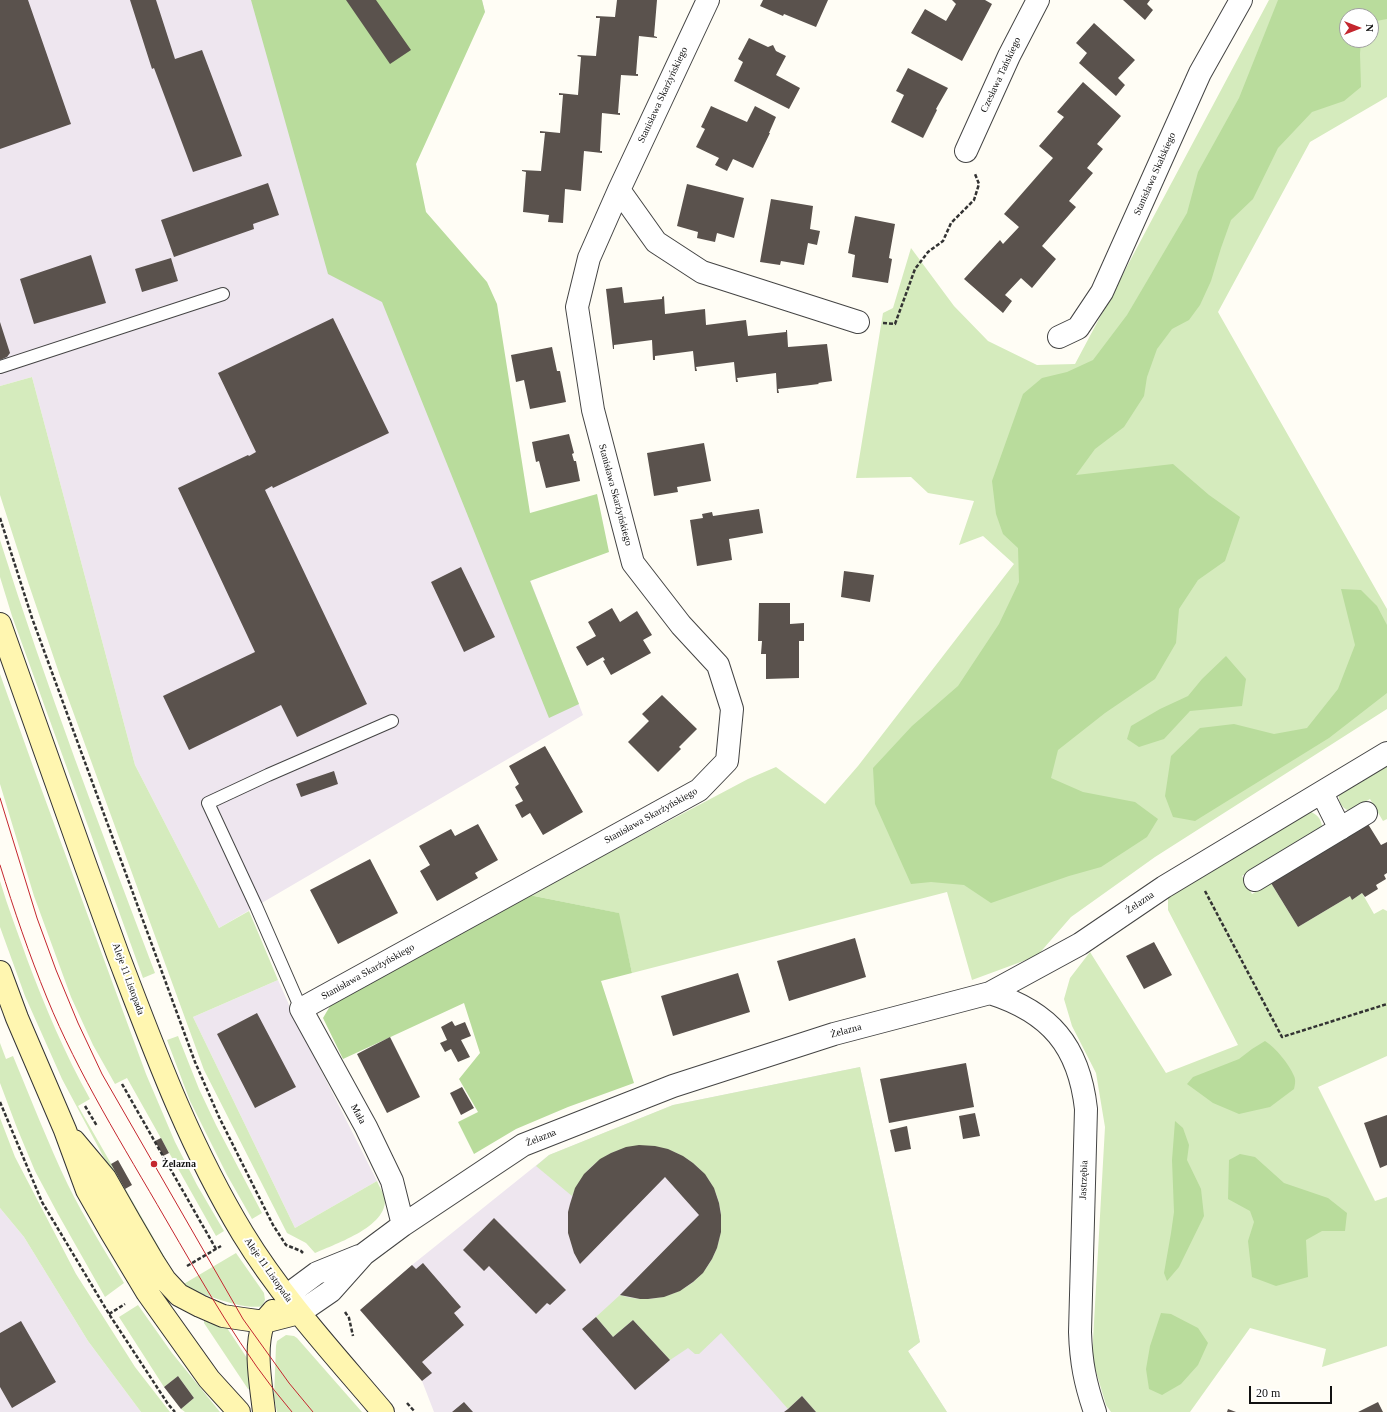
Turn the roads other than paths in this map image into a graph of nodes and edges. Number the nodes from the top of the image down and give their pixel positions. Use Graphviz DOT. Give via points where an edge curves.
graph roads {
  1 [pos="708,0"];
  2 [pos="1038,0"];
  3 [pos="1241,0"];
  4 [pos="966,151"];
  5 [pos="618,190"];
  6 [pos="223,294"];
  7 [pos="858,322"];
  8 [pos="1059,336"];
  9 [pos="0,367"];
  10 [pos="0,624"];
  11 [pos="392,721"];
  12 [pos="1387,753"];
  13 [pos="1322,793"];
  14 [pos="1366,814"];
  15 [pos="1340,829"];
  16 [pos="1255,880"];
  17 [pos="0,972"];
  18 [pos="990,993"];
  19 [pos="301,1009"];
  20 [pos="65,1130"];
  21 [pos="403,1225"];
  22 [pos="364,1254"];
  23 [pos="292,1304"];
  24 [pos="264,1322"];
  25 [pos="239,1412"];
  26 [pos="264,1412"];
  27 [pos="383,1412"];
  28 [pos="1095,1412"];
  1 -- 5 [label="street, Stanisława Skarżyńskiego"];
  2 -- 4 [label="street, Czesława Tańskiego" via="1009,56"];
  3 -- 8 [label="street, Stanisława Skalskiego" via="1200,73 1102,292 1078,328"];
  5 -- 7 [label="street" via="656,242 702,272"];
  5 -- 19 [label="street, Stanisława Skarżyńskiego" via="589,258 577,307 593,410 633,563 681,625 718,666 732,710 727,760 699,790"];
  6 -- 9 [label="lane"];
  10 -- 23 [label="main road, Aleje 11 Listopada" via="73,832 185,1125 243,1234"];
  11 -- 19 [label="lane" via="208,803"];
  12 -- 13 [label="street, Żelazna"];
  13 -- 15 [label="street"];
  13 -- 18 [label="street, Żelazna" via="1164,887 1080,944"];
  14 -- 15 [label="street"];
  15 -- 16 [label="street"];
  17 -- 20 [label="main road" via="22,1033"];
  18 -- 21 [label="street, Żelazna" via="834,1034 673,1086 523,1145"];
  18 -- 28 [label="street, Jastrzębia" via="1028,1008 1045,1021 1070,1052 1079,1070 1084,1089 1086,1109 1081,1362 1087,1391"];
  19 -- 21 [label="street, Mała" via="366,1127 392,1181"];
  20 -- 24 [label="main road" via="105,1178 165,1280 179,1295 223,1316"];
  20 -- 25 [label="main road" via="87,1190 146,1292 209,1379"];
  21 -- 22 [label="street, Żelazna"];
  22 -- 23 [label="street, Żelazna" via="317,1273"];
  22 -- 23 [label="street, Żelazna" via="331,1291"];
  23 -- 24 [label="main road"];
  23 -- 27 [label="main road, Aleje 11 Listopada"];
  24 -- 26 [label="main road" via="260,1344"];
}
